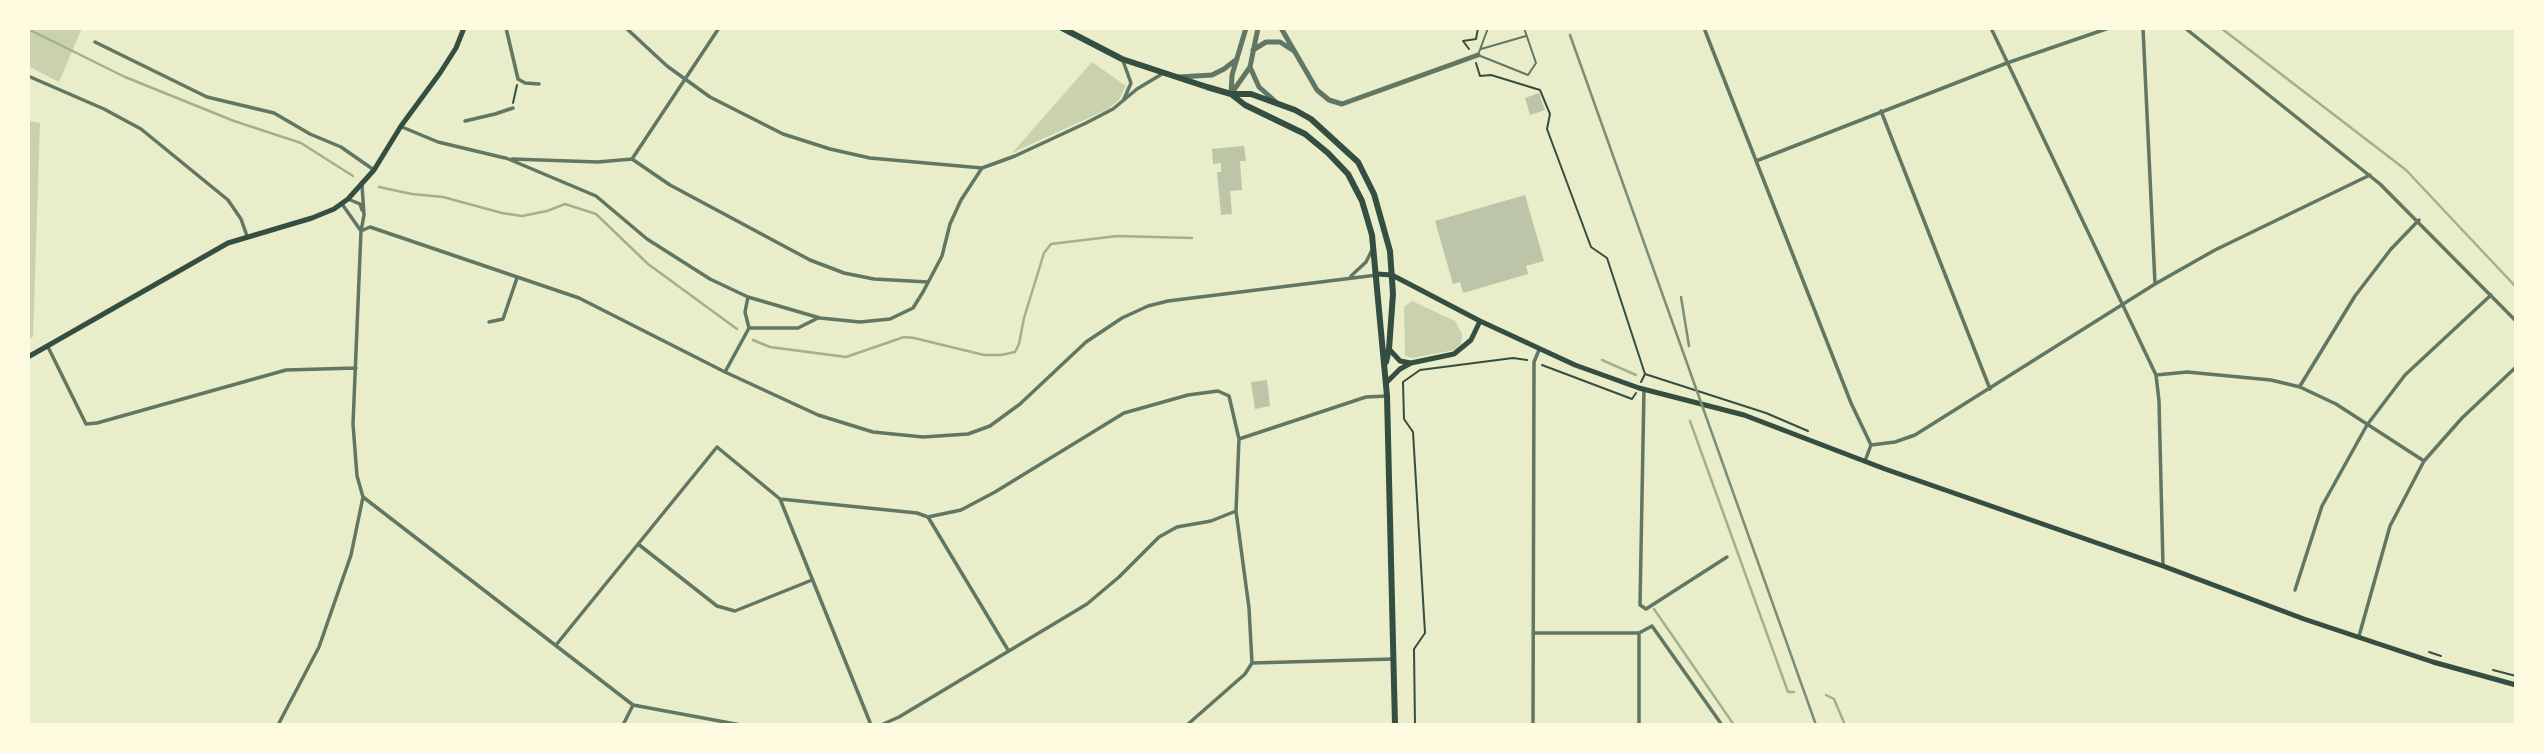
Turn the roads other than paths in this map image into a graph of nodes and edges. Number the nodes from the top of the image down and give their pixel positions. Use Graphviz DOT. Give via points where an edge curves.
graph roads {
  1 [pos="464,28"];
  2 [pos="506,28"];
  3 [pos="626,28"];
  4 [pos="719,28"];
  5 [pos="1062,28"];
  6 [pos="1246,28"];
  7 [pos="1258,28"];
  8 [pos="1524,28"];
  9 [pos="1704,28"];
  10 [pos="1991,28"];
  11 [pos="2109,28"];
  12 [pos="2143,28"];
  13 [pos="2185,28"];
  14 [pos="1283,29"];
  15 [pos="1489,29"];
  16 [pos="1527,36"];
  17 [pos="95,42"];
  18 [pos="1254,50"];
  19 [pos="1296,53"];
  20 [pos="1478,54"];
  21 [pos="1122,59"];
  22 [pos="1237,59"];
  23 [pos="2007,63"];
  24 [pos="1250,67"];
  25 [pos="1164,74"];
  26 [pos="28,76"];
  27 [pos="1174,77"];
  28 [pos="685,80"];
  29 [pos="539,84"];
  30 [pos="1231,94"];
  31 [pos="1124,100"];
  32 [pos="1276,102"];
  33 [pos="513,108"];
  34 [pos="1881,111"];
  35 [pos="465,121"];
  36 [pos="401,126"];
  37 [pos="506,158"];
  38 [pos="632,159"];
  39 [pos="1756,161"];
  40 [pos="982,168"];
  41 [pos="374,170"];
  42 [pos="2370,175"];
  43 [pos="362,186"];
  44 [pos="348,200"];
  45 [pos="342,204"];
  46 [pos="364,215"];
  47 [pos="2418,220"];
  48 [pos="370,227"];
  49 [pos="361,231"];
  50 [pos="247,236"];
  51 [pos="1374,242"];
  52 [pos="1377,274"];
  53 [pos="1392,275"];
  54 [pos="517,278"];
  55 [pos="1350,278"];
  56 [pos="928,282"];
  57 [pos="2155,284"];
  58 [pos="2491,295"];
  59 [pos="748,297"];
  60 [pos="2122,306"];
  61 [pos="820,318"];
  62 [pos="1480,321"];
  63 [pos="2516,321"];
  64 [pos="489,322"];
  65 [pos="749,328"];
  66 [pos="48,347"];
  67 [pos="1390,349"];
  68 [pos="1539,350"];
  69 [pos="28,357"];
  70 [pos="1410,363"];
  71 [pos="1385,367"];
  72 [pos="2516,367"];
  73 [pos="356,368"];
  74 [pos="725,372"];
  75 [pos="2156,375"];
  76 [pos="1386,383"];
  77 [pos="2300,387"];
  78 [pos="1642,388"];
  79 [pos="1990,390"];
  80 [pos="1387,396"];
  81 [pos="2367,425"];
  82 [pos="1239,439"];
  83 [pos="1871,445"];
  84 [pos="2424,461"];
  85 [pos="1864,462"];
  86 [pos="363,497"];
  87 [pos="780,499"];
  88 [pos="1236,511"];
  89 [pos="928,517"];
  90 [pos="638,544"];
  91 [pos="1727,557"];
  92 [pos="2163,566"];
  93 [pos="812,580"];
  94 [pos="2295,590"];
  95 [pos="1639,633"];
  96 [pos="1533,634"];
  97 [pos="2358,638"];
  98 [pos="556,645"];
  99 [pos="1009,651"];
  100 [pos="1393,659"];
  101 [pos="1252,663"];
  102 [pos="2516,685"];
  103 [pos="633,705"];
  104 [pos="278,725"];
  105 [pos="623,725"];
  106 [pos="741,725"];
  107 [pos="871,725"];
  108 [pos="881,725"];
  109 [pos="1187,725"];
  110 [pos="1395,725"];
  111 [pos="1533,725"];
  112 [pos="1639,725"];
  113 [pos="1722,725"];
  1 -- 36 [label="main road" via="451,56"];
  2 -- 29 [label="street" via="518,79"];
  3 -- 28 [label="street"];
  4 -- 28 [label="street"];
  5 -- 21 [label="main road"];
  6 -- 22 [label="street"];
  7 -- 18 [label="street"];
  8 -- 16 [label="lane"];
  9 -- 39 [label="street"];
  10 -- 23 [label="street"];
  11 -- 23 [label="street"];
  12 -- 57 [label="street"];
  13 -- 42 [label="street"];
  14 -- 19 [label="street"];
  15 -- 20 [label="lane"];
  16 -- 20 [label="lane"];
  16 -- 20 [label="lane" via="1536,63 1528,75"];
  17 -- 41 [label="street" via="207,97 274,113 341,147"];
  18 -- 19 [label="street" via="1266,42 1280,42"];
  18 -- 24 [label="street"];
  19 -- 20 [label="street" via="1317,90 1342,104"];
  21 -- 25 [label="main road"];
  21 -- 31 [label="street" via="1131,83"];
  22 -- 27 [label="street" via="1212,75"];
  22 -- 30 [label="street"];
  23 -- 34 [label="street"];
  23 -- 60 [label="street"];
  24 -- 30 [label="street"];
  24 -- 32 [label="street" via="1259,87"];
  25 -- 27 [label="main road"];
  25 -- 31 [label="street"];
  26 -- 50 [label="street" via="141,129 228,200"];
  27 -- 30 [label="main road"];
  28 -- 38 [label="street"];
  28 -- 40 [label="street" via="783,134 830,149 901,162"];
  30 -- 32 [label="main road" via="1251,94"];
  30 -- 51 [label="main road" via="1305,134 1328,153 1348,174"];
  31 -- 40 [label="street" via="1086,123"];
  32 -- 53 [label="main road" via="1311,119 1358,162 1379,208"];
  33 -- 35 [label="street"];
  34 -- 39 [label="street"];
  34 -- 79 [label="street"];
  36 -- 37 [label="street" via="438,142"];
  36 -- 41 [label="main road"];
  37 -- 38 [label="street"];
  37 -- 59 [label="street" via="596,197 647,239"];
  38 -- 56 [label="street" via="670,185 810,260 874,279"];
  39 -- 83 [label="street"];
  40 -- 56 [label="street" via="950,224 942,256"];
  41 -- 43 [label="main road"];
  42 -- 47 [label="street"];
  42 -- 57 [label="street"];
  43 -- 44 [label="main road"];
  43 -- 46 [label="street"];
  44 -- 45 [label="main road"];
  44 -- 46 [label="street" via="360,204"];
  45 -- 49 [label="street"];
  45 -- 50 [label="main road" via="312,218"];
  46 -- 48 [label="street"];
  46 -- 49 [label="street"];
  47 -- 58 [label="street"];
  47 -- 77 [label="street" via="2355,296"];
  48 -- 49 [label="street"];
  48 -- 54 [label="street"];
  49 -- 73 [label="street"];
  50 -- 66 [label="main road" via="182,268"];
  51 -- 52 [label="main road"];
  51 -- 55 [label="street" via="1366,262"];
  52 -- 53 [label="main road"];
  52 -- 55 [label="street"];
  52 -- 71 [label="main road"];
  53 -- 62 [label="main road"];
  53 -- 67 [label="main road"];
  54 -- 64 [label="street" via="503,319"];
  54 -- 74 [label="street" via="579,298"];
  55 -- 74 [label="street" via="1148,306 1086,342 1020,404 990,426 968,435 923,438 873,432 818,415"];
  56 -- 61 [label="street" via="913,308 890,318 860,322"];
  57 -- 60 [label="street"];
  58 -- 63 [label="street"];
  58 -- 81 [label="street" via="2405,375"];
  59 -- 61 [label="street"];
  59 -- 65 [label="street"];
  60 -- 75 [label="street"];
  60 -- 79 [label="street"];
  61 -- 65 [label="street" via="798,328"];
  62 -- 68 [label="main road"];
  62 -- 70 [label="main road" via="1471,341 1454,354"];
  65 -- 74 [label="street"];
  66 -- 69 [label="main road"];
  66 -- 73 [label="street" via="86,424 286,370"];
  67 -- 70 [label="main road" via="1400,361"];
  67 -- 71 [label="main road"];
  68 -- 78 [label="main road"];
  68 -- 96 [label="street" via="1534,362"];
  70 -- 76 [label="main road"];
  71 -- 76 [label="main road"];
  72 -- 84 [label="street"];
  73 -- 86 [label="street" via="353,424 356,476"];
  75 -- 77 [label="street" via="2188,372"];
  75 -- 92 [label="street"];
  76 -- 80 [label="main road"];
  77 -- 81 [label="street"];
  78 -- 85 [label="main road" via="1744,415"];
  78 -- 91 [label="street" via="1640,605 1646,609"];
  79 -- 83 [label="street" via="1915,435"];
  80 -- 82 [label="street" via="1366,397"];
  80 -- 100 [label="main road"];
  81 -- 84 [label="street"];
  81 -- 94 [label="street" via="2322,506"];
  82 -- 88 [label="street"];
  82 -- 89 [label="street" via="1229,396 1219,391 1188,395 1124,413 995,492 961,510"];
  83 -- 85 [label="street"];
  84 -- 97 [label="street" via="2390,526"];
  85 -- 92 [label="main road"];
  86 -- 98 [label="street"];
  86 -- 104 [label="street" via="341,588 319,647"];
  87 -- 89 [label="street"];
  87 -- 90 [label="street" via="717,447"];
  87 -- 93 [label="street"];
  88 -- 99 [label="street" via="1177,527 1159,537 1087,604"];
  88 -- 101 [label="street" via="1250,608"];
  89 -- 99 [label="street"];
  90 -- 93 [label="street" via="717,606 736,611"];
  90 -- 98 [label="street"];
  92 -- 97 [label="main road"];
  93 -- 107 [label="street"];
  95 -- 96 [label="street"];
  95 -- 112 [label="street"];
  95 -- 113 [label="street" via="1652,626"];
  96 -- 111 [label="street"];
  97 -- 102 [label="main road"];
  98 -- 103 [label="street"];
  99 -- 108 [label="street"];
  100 -- 101 [label="street"];
  100 -- 110 [label="main road"];
  101 -- 109 [label="street"];
  103 -- 105 [label="street"];
  103 -- 106 [label="street"];
}
